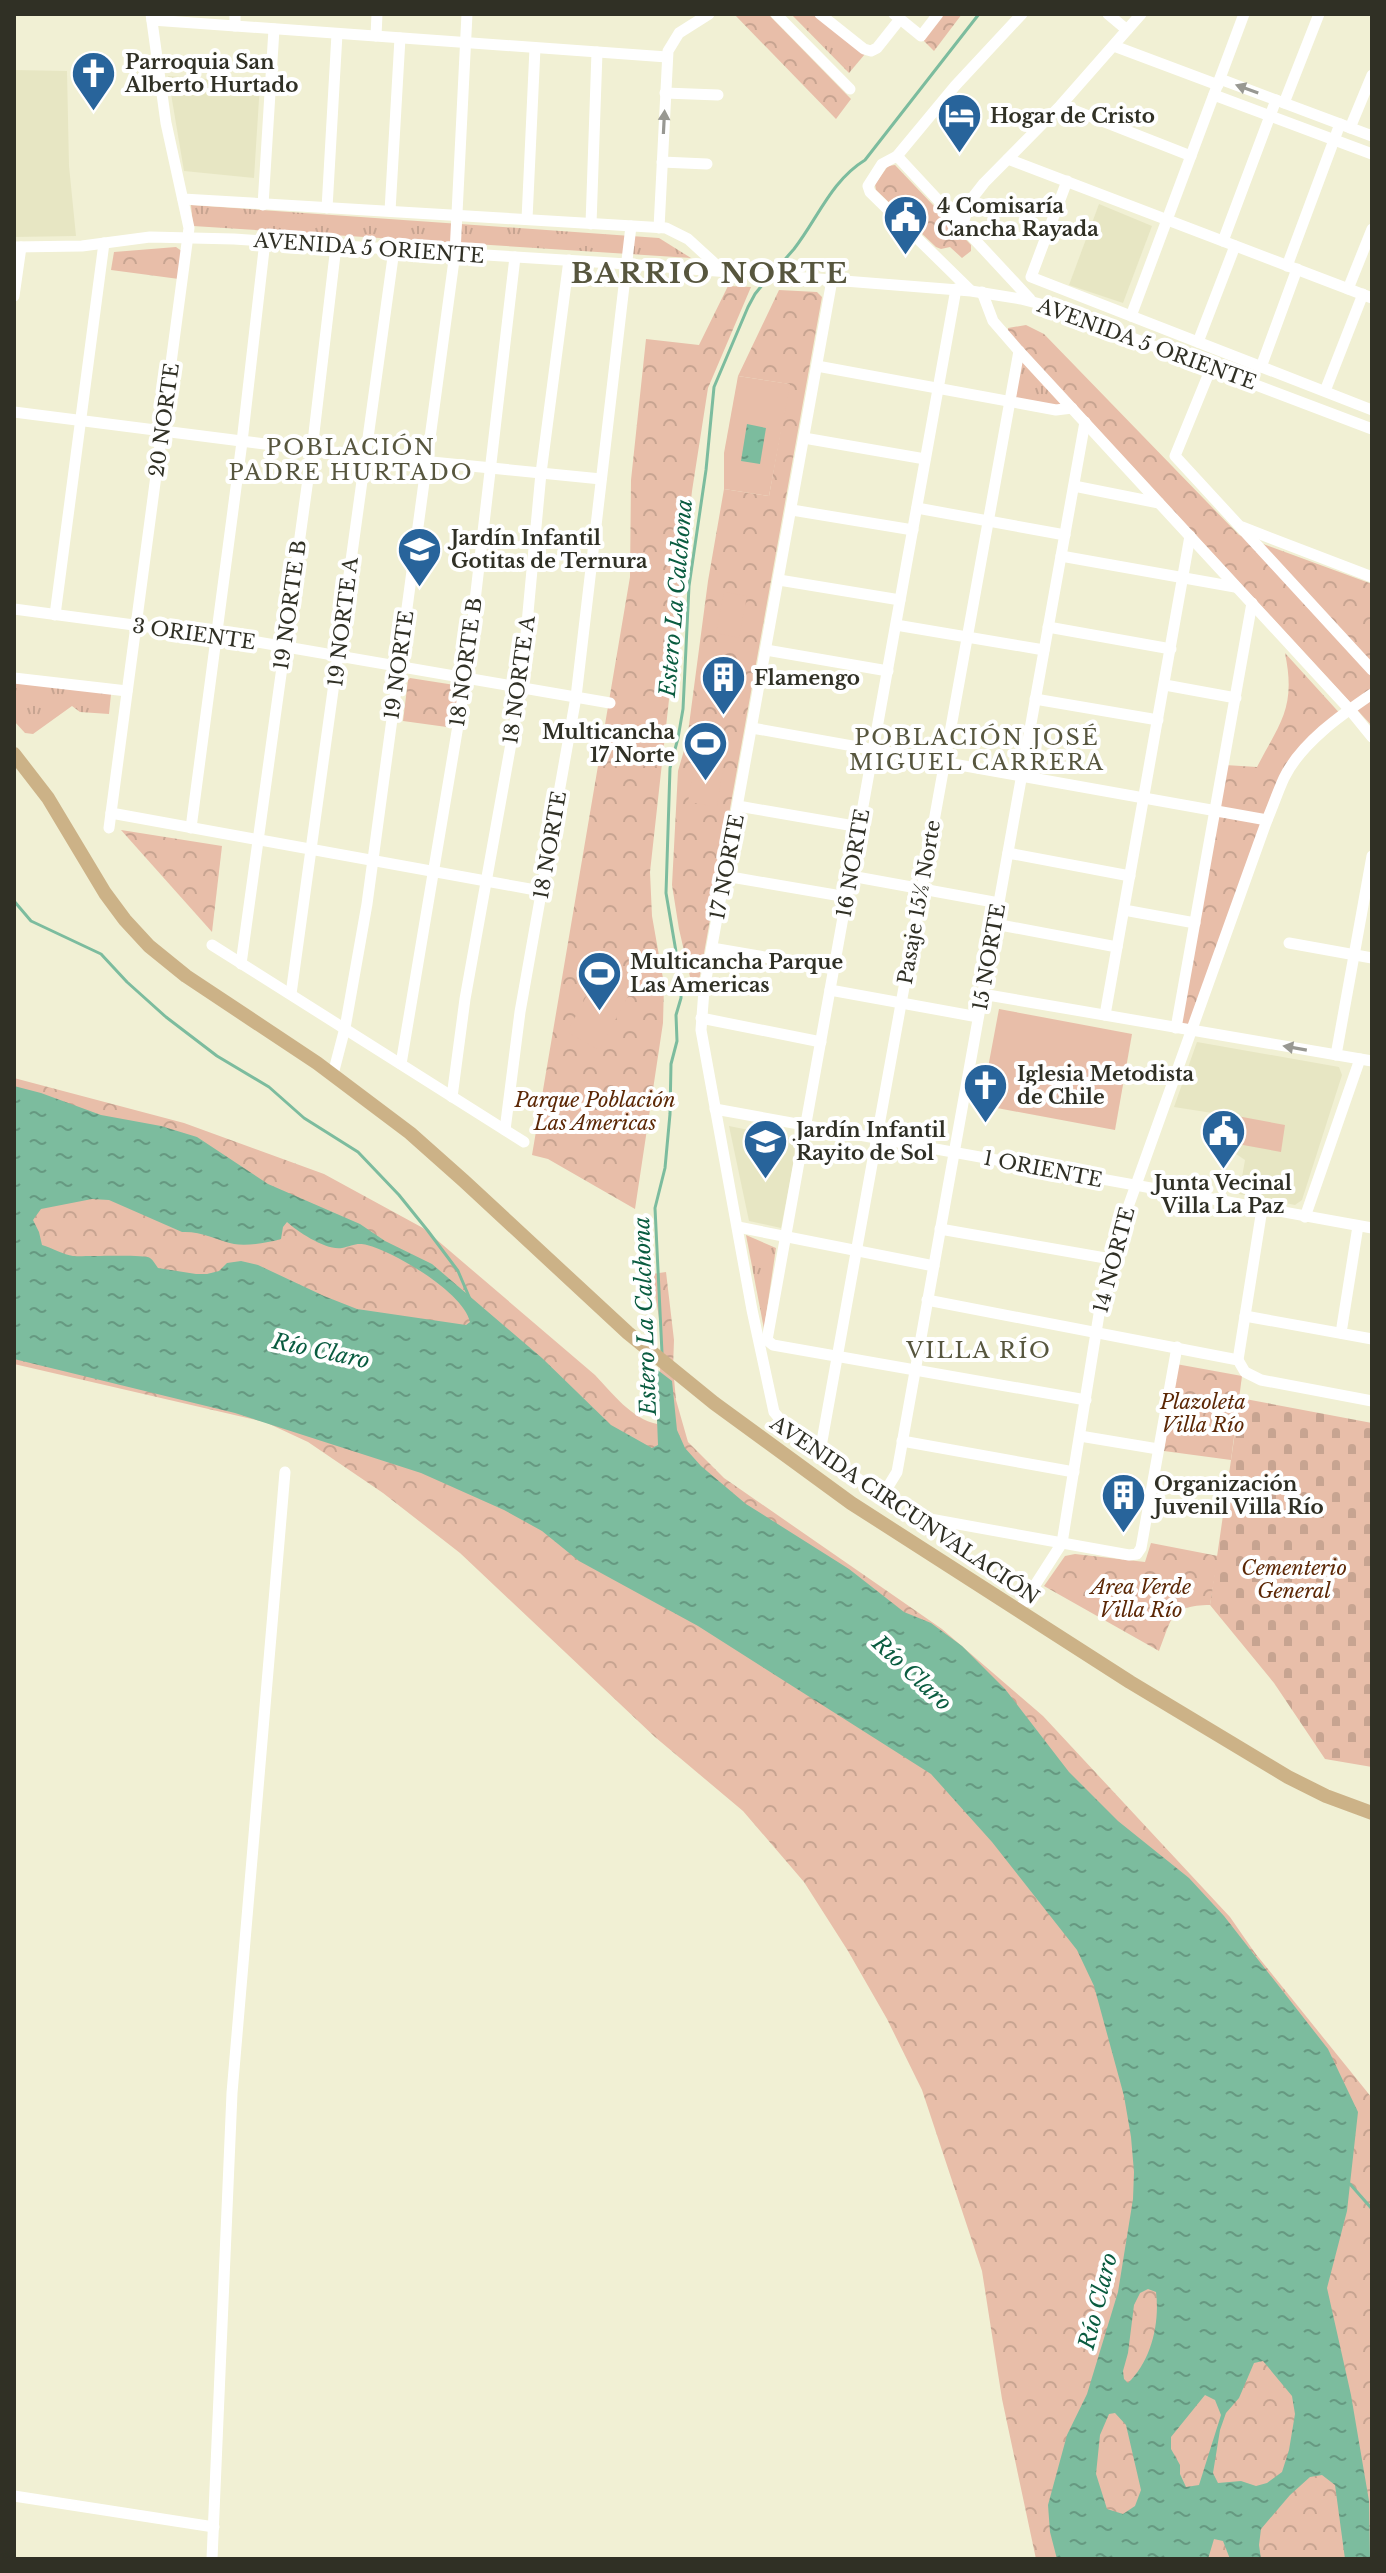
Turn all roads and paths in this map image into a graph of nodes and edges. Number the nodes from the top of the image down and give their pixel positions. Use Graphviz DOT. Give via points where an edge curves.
graph roads {
  1 [pos="377,14"];
  2 [pos="467,14"];
  3 [pos="709,14"];
  4 [pos="776,14"];
  5 [pos="820,14"];
  6 [pos="938,14"];
  7 [pos="1022,14"];
  8 [pos="1108,14"];
  9 [pos="1141,14"];
  10 [pos="1244,14"];
  11 [pos="1319,14"];
  12 [pos="897,16"];
  13 [pos="151,17"];
  14 [pos="235,20"];
  15 [pos="274,29"];
  16 [pos="1127,30"];
  17 [pos="337,34"];
  18 [pos="376,36"];
  19 [pos="400,38"];
  20 [pos="466,43"];
  21 [pos="1114,46"];
  22 [pos="535,48"];
  23 [pos="597,52"];
  24 [pos="667,57"];
  25 [pos="1372,75"];
  26 [pos="1217,86"];
  27 [pos="850,89"];
  28 [pos="665,93"];
  29 [pos="718,95"];
  30 [pos="1280,101"];
  31 [pos="1061,105"];
  32 [pos="1270,115"];
  33 [pos="1345,126"];
  34 [pos="1372,136"];
  35 [pos="1334,139"];
  36 [pos="1372,154"];
  37 [pos="897,156"];
  38 [pos="1191,156"];
  39 [pos="1008,159"];
  40 [pos="662,162"];
  41 [pos="707,164"];
  42 [pos="1067,181"];
  43 [pos="183,199"];
  44 [pos="263,205"];
  45 [pos="327,208"];
  46 [pos="390,211"];
  47 [pos="457,215"];
  48 [pos="527,219"];
  49 [pos="1167,220"];
  50 [pos="591,224"];
  51 [pos="631,226"];
  52 [pos="962,227"];
  53 [pos="659,228"];
  54 [pos="1372,229"];
  55 [pos="188,237"];
  56 [pos="265,241"];
  57 [pos="1223,241"];
  58 [pos="104,243"];
  59 [pos="336,246"];
  60 [pos="1235,246"];
  61 [pos="17,247"];
  62 [pos="394,250"];
  63 [pos="455,253"];
  64 [pos="515,257"];
  65 [pos="569,260"];
  66 [pos="627,264"];
  67 [pos="1292,268"];
  68 [pos="724,272"];
  69 [pos="832,280"];
  70 [pos="956,289"];
  71 [pos="1348,289"];
  72 [pos="976,292"];
  73 [pos="14,296"];
  74 [pos="1367,296"];
  75 [pos="1031,301"];
  76 [pos="1131,316"];
  77 [pos="1198,342"];
  78 [pos="1019,351"];
  79 [pos="817,366"];
  80 [pos="1261,367"];
  81 [pos="1211,368"];
  82 [pos="938,388"];
  83 [pos="1325,391"];
  84 [pos="1010,402"];
  85 [pos="1072,408"];
  86 [pos="1372,410"];
  87 [pos="14,412"];
  88 [pos="82,421"];
  89 [pos="1085,422"];
  90 [pos="1372,429"];
  91 [pos="163,432"];
  92 [pos="804,438"];
  93 [pos="242,442"];
  94 [pos="312,450"];
  95 [pos="365,456"];
  96 [pos="925,459"];
  97 [pos="427,462"];
  98 [pos="490,468"];
  99 [pos="541,473"];
  100 [pos="601,479"];
  101 [pos="1074,486"];
  102 [pos="1160,504"];
  103 [pos="917,508"];
  104 [pos="792,510"];
  105 [pos="988,521"];
  106 [pos="1239,526"];
  107 [pos="913,530"];
  108 [pos="1065,535"];
  109 [pos="1190,536"];
  110 [pos="1061,556"];
  111 [pos="1372,577"];
  112 [pos="1184,578"];
  113 [pos="779,580"];
  114 [pos="1236,587"];
  115 [pos="900,600"];
  116 [pos="1252,603"];
  117 [pos="14,609"];
  118 [pos="55,615"];
  119 [pos="896,625"];
  120 [pos="136,626"];
  121 [pos="1048,627"];
  122 [pos="216,636"];
  123 [pos="967,637"];
  124 [pos="285,647"];
  125 [pos="1171,649"];
  126 [pos="766,650"];
  127 [pos="1044,650"];
  128 [pos="338,656"];
  129 [pos="399,666"];
  130 [pos="1372,670"];
  131 [pos="888,671"];
  132 [pos="14,678"];
  133 [pos="466,678"];
  134 [pos="1165,685"];
  135 [pos="521,688"];
  136 [pos="127,691"];
  137 [pos="1372,694"];
  138 [pos="576,697"];
  139 [pos="1236,698"];
  140 [pos="1035,699"];
  141 [pos="610,703"];
  142 [pos="1350,710"];
  143 [pos="1158,720"];
  144 [pos="752,728"];
  145 [pos="1372,737"];
  146 [pos="874,750"];
  147 [pos="14,754"];
  148 [pos="944,762"];
  149 [pos="1021,776"];
  150 [pos="1144,798"];
  151 [pos="738,806"];
  152 [pos="1215,811"];
  153 [pos="111,813"];
  154 [pos="1267,820"];
  155 [pos="860,827"];
  156 [pos="109,828"];
  157 [pos="191,828"];
  158 [pos="258,840"];
  159 [pos="313,850"];
  160 [pos="1008,853"];
  161 [pos="1372,856"];
  162 [pos="373,860"];
  163 [pos="434,872"];
  164 [pos="725,876"];
  165 [pos="851,876"];
  166 [pos="1130,876"];
  167 [pos="486,881"];
  168 [pos="921,889"];
  169 [pos="541,891"];
  170 [pos="847,897"];
  171 [pos="999,903"];
  172 [pos="1124,910"];
  173 [pos="1195,923"];
  174 [pos="995,924"];
  175 [pos="1289,943"];
  176 [pos="212,945"];
  177 [pos="1117,947"];
  178 [pos="712,948"];
  179 [pos="1354,955"];
  180 [pos="1372,958"];
  181 [pos="241,964"];
  182 [pos="834,969"];
  183 [pos="830,990"];
  184 [pos="291,994"];
  185 [pos="982,994"];
  186 [pos="901,1003"];
  187 [pos="1105,1015"];
  188 [pos="978,1017"];
  189 [pos="701,1018"];
  190 [pos="345,1028"];
  191 [pos="1176,1028"];
  192 [pos="1191,1030"];
  193 [pos="821,1042"];
  194 [pos="1336,1055"];
  195 [pos="1366,1060"];
  196 [pos="401,1064"];
  197 [pos="333,1074"];
  198 [pos="452,1097"];
  199 [pos="715,1109"];
  200 [pos="805,1125"];
  201 [pos="505,1130"];
  202 [pos="876,1138"];
  203 [pos="524,1142"];
  204 [pos="954,1153"];
  205 [pos="1134,1186"];
  206 [pos="1262,1209"];
  207 [pos="1305,1217"];
  208 [pos="1358,1226"];
  209 [pos="738,1227"];
  210 [pos="1372,1228"];
  211 [pos="940,1229"];
  212 [pos="785,1238"];
  213 [pos="856,1251"];
  214 [pos="1111,1259"];
  215 [pos="934,1266"];
  216 [pos="927,1300"];
  217 [pos="1245,1316"];
  218 [pos="1096,1332"];
  219 [pos="1341,1333"];
  220 [pos="1372,1339"];
  221 [pos="1177,1347"];
  222 [pos="837,1357"];
  223 [pos="1238,1360"];
  224 [pos="915,1371"];
  225 [pos="1086,1400"];
  226 [pos="1372,1401"];
  227 [pos="1080,1436"];
  228 [pos="902,1441"];
  229 [pos="1158,1449"];
  230 [pos="820,1452"];
  231 [pos="285,1472"];
  232 [pos="1074,1472"];
  233 [pos="885,1487"];
  234 [pos="908,1515"];
  235 [pos="1062,1543"];
  236 [pos="1019,1610"];
  237 [pos="1372,1813"];
  238 [pos="14,2496"];
  239 [pos="214,2527"];
  240 [pos="212,2559"];
  1 -- 18 [label="street"];
  2 -- 20 [label="street, 19 NORTE"];
  3 -- 24 [label="street" via="675,37"];
  4 -- 27 [label="street"];
  5 -- 12 [label="street" via="871,51"];
  6 -- 12 [label="street" via="921,36"];
  7 -- 37 [label="street"];
  8 -- 16 [label="street"];
  9 -- 16 [label="street"];
  10 -- 26 [label="street"];
  11 -- 30 [label="street"];
  13 -- 14 [label="street"];
  13 -- 43 [label="street, 20 NORTE"];
  14 -- 15 [label="street"];
  15 -- 17 [label="street"];
  15 -- 44 [label="street"];
  16 -- 21 [label="street"];
  17 -- 18 [label="street"];
  17 -- 45 [label="street"];
  18 -- 19 [label="street"];
  19 -- 20 [label="street"];
  19 -- 46 [label="street"];
  20 -- 22 [label="street"];
  20 -- 47 [label="street, 19 NORTE"];
  21 -- 26 [label="street"];
  21 -- 31 [label="street"];
  22 -- 23 [label="street"];
  22 -- 48 [label="street"];
  23 -- 24 [label="street"];
  23 -- 50 [label="street"];
  24 -- 28 [label="street"];
  25 -- 33 [label="street"];
  30 -- 26 [label="street, one-way"];
  26 -- 32 [label="street"];
  26 -- 38 [label="street"];
  28 -- 29 [label="street"];
  40 -- 28 [label="street, one-way"];
  30 -- 32 [label="street"];
  30 -- 33 [label="street"];
  31 -- 38 [label="street"];
  31 -- 39 [label="street"];
  32 -- 35 [label="street"];
  32 -- 57 [label="street"];
  33 -- 34 [label="street"];
  33 -- 35 [label="street"];
  35 -- 36 [label="street"];
  35 -- 67 [label="street"];
  37 -- 52 [label="street"];
  37 -- 72 [label="street" via="882,164 868,186 870,192"];
  38 -- 49 [label="street"];
  39 -- 42 [label="street"];
  39 -- 52 [label="street" via="977,192"];
  40 -- 41 [label="street"];
  40 -- 53 [label="street"];
  42 -- 49 [label="street"];
  42 -- 76 [label="street" via="1031,277"];
  43 -- 44 [label="street, AVENIDA 5 ORIENTE"];
  43 -- 55 [label="street, 20 NORTE"];
  44 -- 45 [label="street, AVENIDA 5 ORIENTE"];
  45 -- 46 [label="street, AVENIDA 5 ORIENTE"];
  46 -- 47 [label="street, AVENIDA 5 ORIENTE"];
  47 -- 48 [label="street, AVENIDA 5 ORIENTE"];
  47 -- 63 [label="street, 19 NORTE"];
  48 -- 50 [label="street, AVENIDA 5 ORIENTE"];
  49 -- 57 [label="street"];
  49 -- 76 [label="street"];
  50 -- 51 [label="street, AVENIDA 5 ORIENTE"];
  51 -- 53 [label="street, AVENIDA 5 ORIENTE"];
  51 -- 66 [label="street, 18 NORTE"];
  52 -- 75 [label="street"];
  53 -- 68 [label="street, AVENIDA 5 ORIENTE" via="688,239"];
  54 -- 71 [label="street"];
  55 -- 56 [label="street, AVENIDA 5 ORIENTE"];
  55 -- 58 [label="street, AVENIDA 5 ORIENTE"];
  55 -- 91 [label="street, 20 NORTE"];
  56 -- 59 [label="street, AVENIDA 5 ORIENTE"];
  56 -- 93 [label="street"];
  57 -- 60 [label="street"];
  58 -- 61 [label="street, AVENIDA 5 ORIENTE"];
  58 -- 88 [label="street"];
  59 -- 62 [label="street, AVENIDA 5 ORIENTE"];
  59 -- 94 [label="street, 19 NORTE B"];
  60 -- 67 [label="street"];
  60 -- 77 [label="street"];
  61 -- 73 [label="street"];
  62 -- 63 [label="street, AVENIDA 5 ORIENTE"];
  62 -- 95 [label="street, 19 NORTE A"];
  63 -- 64 [label="street, AVENIDA 5 ORIENTE"];
  63 -- 97 [label="street, 19 NORTE"];
  64 -- 65 [label="street, AVENIDA 5 ORIENTE"];
  64 -- 98 [label="street, 18 NORTE B"];
  65 -- 66 [label="street, AVENIDA 5 ORIENTE"];
  65 -- 99 [label="street, 18 NORTE A"];
  66 -- 68 [label="street, AVENIDA 5 ORIENTE"];
  66 -- 100 [label="street, 18 NORTE"];
  67 -- 71 [label="street"];
  67 -- 80 [label="street"];
  68 -- 69 [label="street, AVENIDA 5 ORIENTE"];
  69 -- 70 [label="street, AVENIDA 5 ORIENTE"];
  69 -- 79 [label="street, 17 NORTE"];
  70 -- 72 [label="street, AVENIDA 5 ORIENTE"];
  70 -- 82 [label="street, 16 NORTE"];
  71 -- 74 [label="street"];
  72 -- 75 [label="street, AVENIDA 5 ORIENTE"];
  72 -- 78 [label="street"];
  74 -- 83 [label="street"];
  75 -- 81 [label="street, AVENIDA 5 ORIENTE"];
  76 -- 77 [label="street"];
  77 -- 80 [label="street"];
  78 -- 84 [label="street, Pasaje 15½ Norte"];
  78 -- 85 [label="street"];
  79 -- 82 [label="street"];
  79 -- 92 [label="street, 17 NORTE"];
  80 -- 83 [label="street"];
  81 -- 90 [label="street, AVENIDA 5 ORIENTE"];
  81 -- 106 [label="street" via="1175,456"];
  82 -- 84 [label="street"];
  82 -- 96 [label="street, 16 NORTE"];
  83 -- 86 [label="street"];
  84 -- 85 [label="street"];
  84 -- 105 [label="street, Pasaje 15½ Norte"];
  85 -- 89 [label="street"];
  87 -- 88 [label="street"];
  88 -- 91 [label="street"];
  88 -- 118 [label="street"];
  89 -- 101 [label="street, 15 NORTE"];
  89 -- 102 [label="street"];
  91 -- 93 [label="street"];
  91 -- 120 [label="street, 20 NORTE"];
  92 -- 96 [label="street"];
  92 -- 104 [label="street, 17 NORTE"];
  93 -- 94 [label="street"];
  93 -- 122 [label="street"];
  94 -- 95 [label="street"];
  94 -- 124 [label="street, 19 NORTE B"];
  95 -- 97 [label="street"];
  95 -- 128 [label="street, 19 NORTE A"];
  96 -- 103 [label="street, 16 NORTE"];
  97 -- 98 [label="street"];
  97 -- 129 [label="street, 19 NORTE"];
  98 -- 99 [label="street"];
  98 -- 133 [label="street, 18 NORTE B"];
  99 -- 100 [label="street"];
  99 -- 135 [label="street, 18 NORTE A"];
  100 -- 138 [label="street, 18 NORTE"];
  101 -- 102 [label="street"];
  101 -- 108 [label="street, 15 NORTE"];
  102 -- 109 [label="street"];
  103 -- 105 [label="street"];
  103 -- 107 [label="street, 16 NORTE"];
  104 -- 107 [label="street"];
  104 -- 113 [label="street, 17 NORTE"];
  105 -- 108 [label="street"];
  105 -- 123 [label="street, Pasaje 15½ Norte"];
  106 -- 111 [label="street"];
  106 -- 130 [label="street"];
  107 -- 115 [label="street, 16 NORTE"];
  108 -- 110 [label="street, 15 NORTE"];
  109 -- 112 [label="street"];
  109 -- 114 [label="street"];
  110 -- 112 [label="street"];
  110 -- 121 [label="street, 15 NORTE"];
  112 -- 114 [label="street"];
  112 -- 125 [label="street"];
  113 -- 115 [label="street"];
  113 -- 126 [label="street, 17 NORTE"];
  114 -- 116 [label="street"];
  115 -- 119 [label="street, 16 NORTE"];
  116 -- 139 [label="street"];
  116 -- 142 [label="street"];
  117 -- 118 [label="street, 3 ORIENTE"];
  118 -- 120 [label="street, 3 ORIENTE"];
  119 -- 123 [label="street"];
  119 -- 131 [label="street, 16 NORTE"];
  120 -- 122 [label="street, 3 ORIENTE"];
  120 -- 136 [label="street, 20 NORTE"];
  121 -- 125 [label="street"];
  121 -- 127 [label="street, 15 NORTE"];
  122 -- 124 [label="street, 3 ORIENTE"];
  122 -- 157 [label="street"];
  123 -- 127 [label="street"];
  123 -- 148 [label="street, Pasaje 15½ Norte"];
  124 -- 128 [label="street, 3 ORIENTE"];
  124 -- 158 [label="street, 19 NORTE B"];
  125 -- 134 [label="street"];
  126 -- 131 [label="street"];
  126 -- 144 [label="street, 17 NORTE"];
  127 -- 140 [label="street, 15 NORTE"];
  128 -- 129 [label="street, 3 ORIENTE"];
  128 -- 159 [label="street, 19 NORTE A"];
  129 -- 133 [label="street, 3 ORIENTE"];
  129 -- 162 [label="street, 19 NORTE"];
  131 -- 146 [label="street, 16 NORTE"];
  132 -- 136 [label="street"];
  133 -- 135 [label="street, 3 ORIENTE"];
  133 -- 163 [label="street, 18 NORTE B"];
  134 -- 139 [label="street"];
  134 -- 143 [label="street"];
  135 -- 138 [label="street, 3 ORIENTE"];
  135 -- 167 [label="street, 18 NORTE A"];
  136 -- 153 [label="street, 20 NORTE"];
  137 -- 142 [label="street, 14 NORTE"];
  138 -- 141 [label="street, 3 ORIENTE"];
  138 -- 169 [label="street, 18 NORTE"];
  139 -- 152 [label="street"];
  140 -- 143 [label="street"];
  140 -- 149 [label="street, 15 NORTE"];
  142 -- 145 [label="street"];
  142 -- 154 [label="street, 14 NORTE" via="1292,765"];
  143 -- 150 [label="street"];
  144 -- 146 [label="street"];
  144 -- 151 [label="street, 17 NORTE"];
  146 -- 148 [label="street"];
  146 -- 155 [label="street, 16 NORTE"];
  147 -- 197 [label="main road, AVENIDA CIRCUNVALACIÓN" via="48,798 105,893 149,946"];
  148 -- 149 [label="street"];
  148 -- 168 [label="street, Pasaje 15½ Norte"];
  149 -- 150 [label="street"];
  149 -- 160 [label="street, 15 NORTE"];
  150 -- 152 [label="street"];
  150 -- 166 [label="street"];
  151 -- 155 [label="street"];
  151 -- 164 [label="street, 17 NORTE"];
  152 -- 154 [label="street"];
  152 -- 173 [label="street"];
  153 -- 156 [label="street, 20 NORTE"];
  153 -- 157 [label="street"];
  154 -- 192 [label="street, 14 NORTE"];
  155 -- 165 [label="street, 16 NORTE"];
  157 -- 158 [label="street"];
  158 -- 159 [label="street"];
  158 -- 181 [label="street, 19 NORTE B"];
  159 -- 162 [label="street"];
  159 -- 184 [label="street, 19 NORTE A"];
  160 -- 166 [label="street"];
  160 -- 171 [label="street, 15 NORTE"];
  161 -- 179 [label="street"];
  162 -- 163 [label="street"];
  162 -- 190 [label="street, 19 NORTE"];
  163 -- 167 [label="street"];
  163 -- 196 [label="street, 18 NORTE B"];
  164 -- 170 [label="street"];
  164 -- 178 [label="street, 17 NORTE"];
  165 -- 168 [label="street"];
  165 -- 170 [label="street, 16 NORTE"];
  166 -- 172 [label="street"];
  167 -- 169 [label="street"];
  167 -- 198 [label="street, 18 NORTE A"];
  168 -- 171 [label="street"];
  168 -- 186 [label="street, Pasaje 15½ Norte"];
  169 -- 201 [label="street, 18 NORTE"];
  170 -- 182 [label="street, 16 NORTE"];
  171 -- 174 [label="street, 15 NORTE"];
  172 -- 173 [label="street"];
  172 -- 177 [label="street"];
  173 -- 191 [label="street"];
  174 -- 177 [label="street"];
  174 -- 185 [label="street, 15 NORTE"];
  175 -- 179 [label="street"];
  176 -- 181 [label="street"];
  177 -- 187 [label="street"];
  178 -- 182 [label="street"];
  178 -- 189 [label="street, 17 NORTE"];
  179 -- 180 [label="street"];
  179 -- 194 [label="street"];
  181 -- 184 [label="street"];
  182 -- 183 [label="street, 16 NORTE"];
  183 -- 186 [label="street"];
  183 -- 193 [label="street, 16 NORTE"];
  184 -- 190 [label="street"];
  185 -- 187 [label="street"];
  185 -- 188 [label="street, 15 NORTE"];
  186 -- 188 [label="street"];
  186 -- 202 [label="street, Pasaje 15½ Norte"];
  187 -- 191 [label="street"];
  188 -- 204 [label="street, 15 NORTE"];
  189 -- 193 [label="street"];
  189 -- 199 [label="street, 17 NORTE"];
  190 -- 196 [label="street"];
  190 -- 197 [label="street, 19 NORTE"];
  191 -- 192 [label="street"];
  194 -- 192 [label="street, one-way"];
  192 -- 205 [label="street, 14 NORTE"];
  193 -- 200 [label="street, 16 NORTE"];
  194 -- 195 [label="street"];
  195 -- 207 [label="street"];
  196 -- 198 [label="street"];
  197 -- 236 [label="main road, AVENIDA CIRCUNVALACIÓN" via="439,1158 628,1333 738,1423"];
  198 -- 201 [label="street"];
  199 -- 200 [label="street, 1 ORIENTE"];
  199 -- 209 [label="street, 17 NORTE"];
  200 -- 202 [label="street, 1 ORIENTE"];
  200 -- 212 [label="street, 16 NORTE"];
  201 -- 203 [label="street"];
  202 -- 204 [label="street, 1 ORIENTE"];
  202 -- 213 [label="street, Pasaje 15½ Norte"];
  204 -- 205 [label="street, 1 ORIENTE"];
  204 -- 211 [label="street, 15 NORTE"];
  205 -- 206 [label="street, 1 ORIENTE"];
  205 -- 214 [label="street, 14 NORTE"];
  206 -- 207 [label="street, 1 ORIENTE"];
  206 -- 217 [label="street"];
  207 -- 208 [label="street, 1 ORIENTE"];
  208 -- 210 [label="street, 1 ORIENTE"];
  208 -- 219 [label="street"];
  209 -- 212 [label="street"];
  209 -- 230 [label="street, 17 NORTE" via="774,1412"];
  211 -- 214 [label="street"];
  211 -- 215 [label="street, 15 NORTE"];
  212 -- 213 [label="street"];
  212 -- 222 [label="street, 16 NORTE" via="768,1342"];
  213 -- 215 [label="street"];
  213 -- 222 [label="street, Pasaje 15½ Norte"];
  214 -- 218 [label="street, 14 NORTE"];
  215 -- 216 [label="street, 15 NORTE"];
  216 -- 218 [label="street"];
  216 -- 224 [label="street, 15 NORTE"];
  217 -- 219 [label="street"];
  217 -- 223 [label="street"];
  218 -- 221 [label="street"];
  218 -- 225 [label="street, 14 NORTE"];
  219 -- 220 [label="street"];
  221 -- 223 [label="street"];
  221 -- 229 [label="street"];
  222 -- 224 [label="street"];
  222 -- 230 [label="street, Pasaje 15½ Norte"];
  223 -- 226 [label="street" via="1245,1372 1261,1380"];
  224 -- 225 [label="street"];
  224 -- 228 [label="street, 15 NORTE"];
  225 -- 227 [label="street, 14 NORTE"];
  227 -- 229 [label="street"];
  227 -- 232 [label="street, 14 NORTE"];
  228 -- 232 [label="street"];
  228 -- 233 [label="street, 15 NORTE" via="896,1477"];
  229 -- 235 [label="street" via="1137,1554"];
  230 -- 233 [label="street, 17 NORTE" via="867,1485"];
  231 -- 239 [label="street" via="232,2093"];
  232 -- 235 [label="street, 14 NORTE"];
  234 -- 235 [label="street"];
  235 -- 236 [label="street, 14 NORTE"];
  236 -- 237 [label="main road, AVENIDA CIRCUNVALACIÓN" via="1269,1766"];
  238 -- 239 [label="street"];
  239 -- 240 [label="street"];
}
